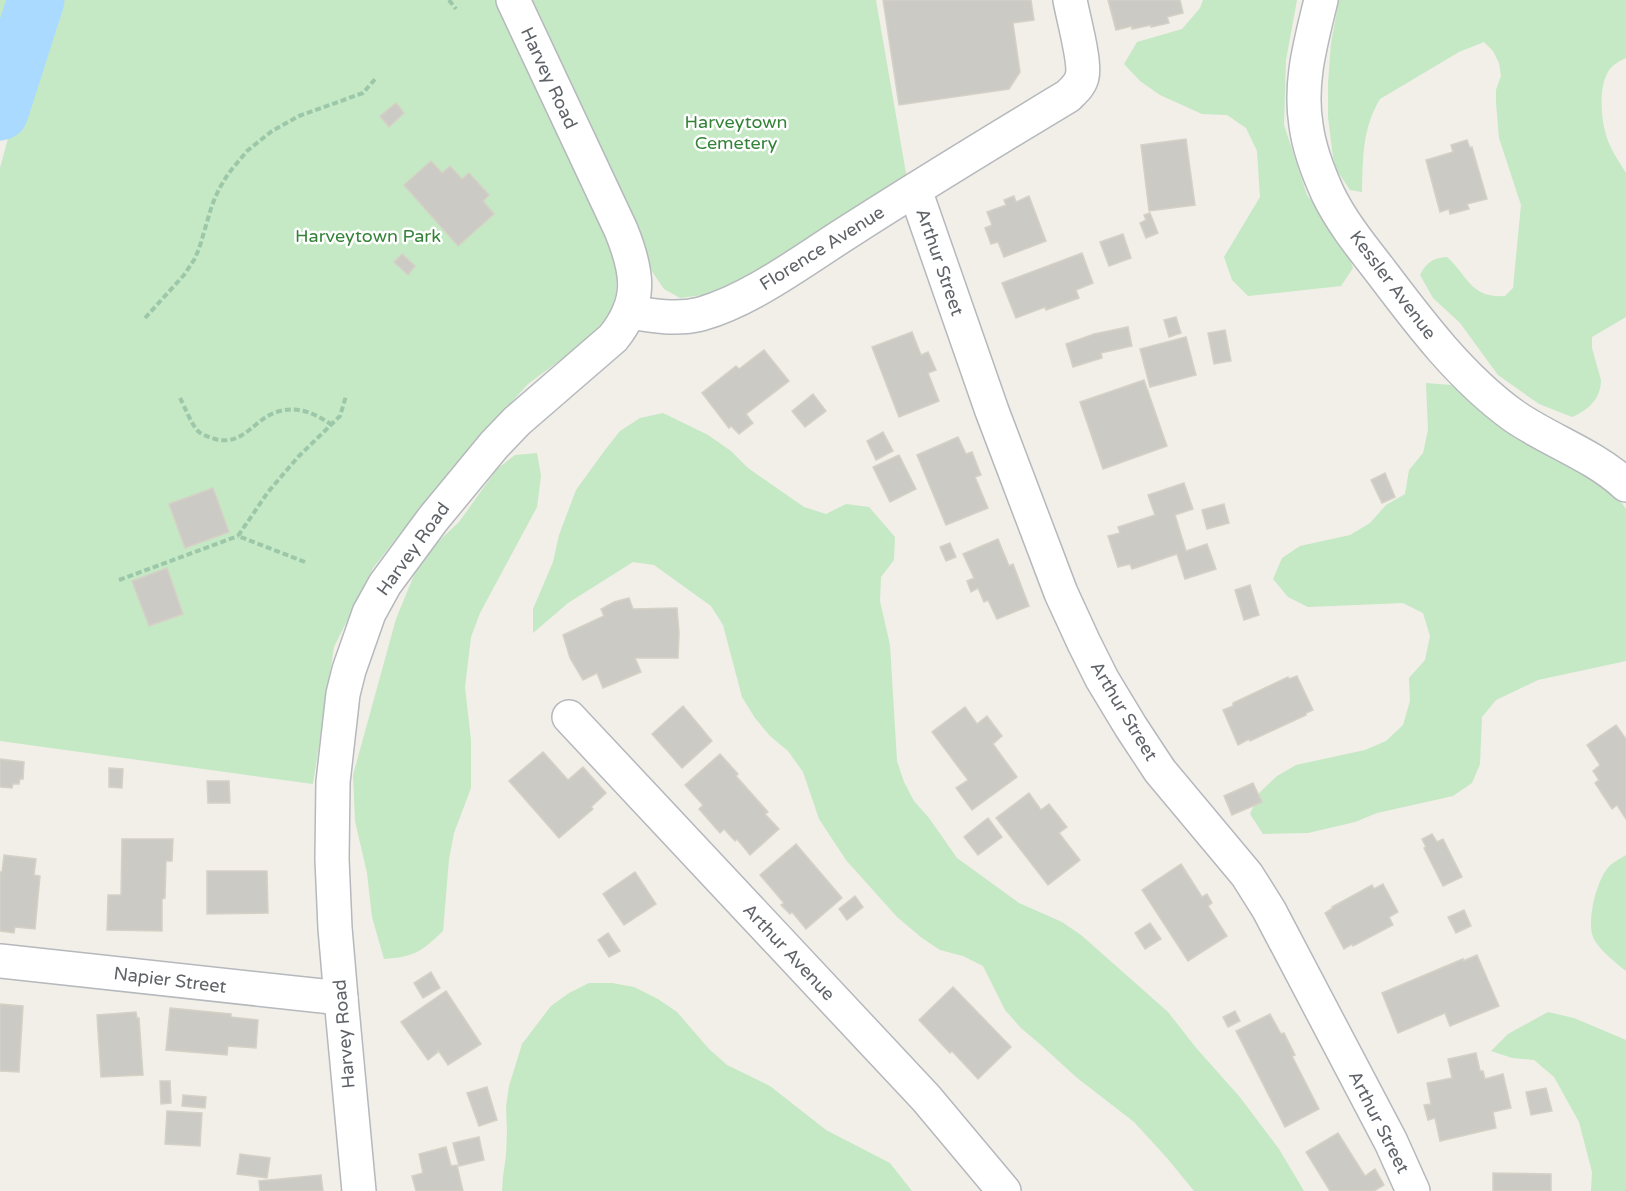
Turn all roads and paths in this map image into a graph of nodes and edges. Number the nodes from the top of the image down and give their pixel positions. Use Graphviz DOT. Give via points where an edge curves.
graph roads {
  1 [pos="449,0"];
  2 [pos="513,0"];
  3 [pos="1070,0"];
  4 [pos="1321,0"];
  5 [pos="456,9"];
  6 [pos="375,78"];
  7 [pos="915,189"];
  8 [pos="629,312"];
  9 [pos="145,318"];
  10 [pos="346,396"];
  11 [pos="180,398"];
  12 [pos="332,425"];
  13 [pos="1626,485"];
  14 [pos="238,536"];
  15 [pos="305,562"];
  16 [pos="119,579"];
  17 [pos="569,717"];
  18 [pos="0,961"];
  19 [pos="341,998"];
  20 [pos="359,1191"];
  21 [pos="1004,1191"];
  22 [pos="1413,1191"];
  1 -- 5 [label="path"];
  2 -- 8 [label="street, Harvey Road" via="631,256 635,289"];
  3 -- 7 [label="street, Florence Avenue" via="1084,65 1077,88"];
  4 -- 13 [label="street, Kessler Avenue" via="1305,67 1306,126 1313,159 1345,222 1407,307 1478,386 1515,416 1589,458"];
  6 -- 9 [label="path" via="363,93 291,119 247,151 219,189 194,260"];
  7 -- 8 [label="street, Florence Avenue" via="736,301 678,318"];
  7 -- 22 [label="street, Arthur Street" via="1000,432 1084,643 1102,679 1161,771 1247,875 1269,910"];
  8 -- 19 [label="street, Harvey Road" via="613,338 494,445 406,555 369,614 343,694 333,782 332,859"];
  10 -- 12 [label="path" via="340,416"];
  11 -- 12 [label="path" via="199,432 223,441 239,437 282,410 309,412"];
  12 -- 14 [label="path" via="268,492"];
  14 -- 15 [label="path"];
  14 -- 16 [label="path"];
  17 -- 21 [label="street, Arthur Avenue" via="926,1098"];
  18 -- 19 [label="street, Napier Street"];
  19 -- 20 [label="street, Harvey Road"];
}
